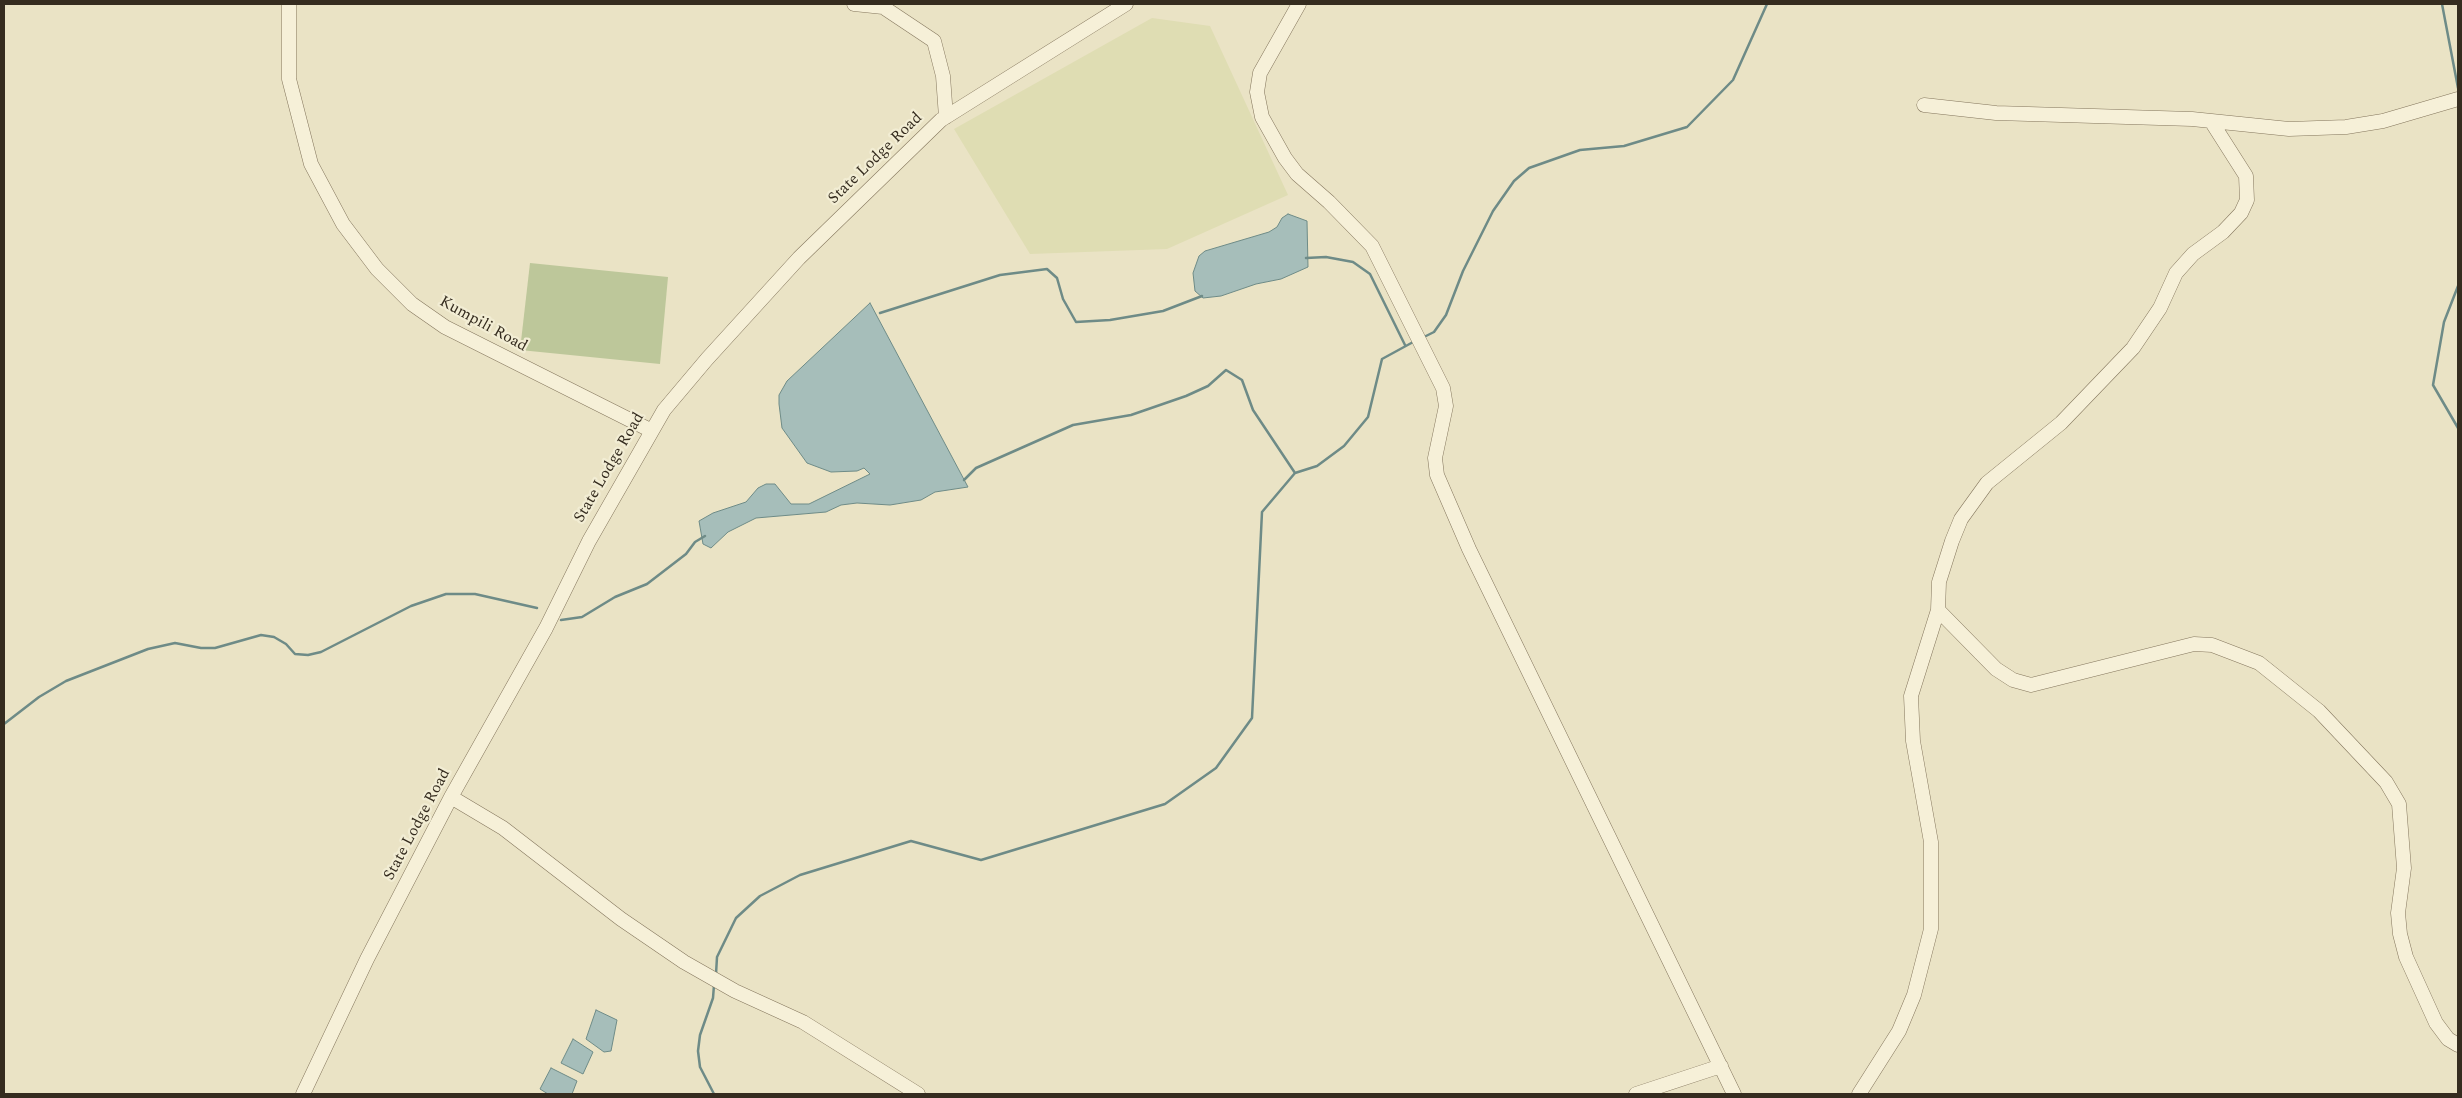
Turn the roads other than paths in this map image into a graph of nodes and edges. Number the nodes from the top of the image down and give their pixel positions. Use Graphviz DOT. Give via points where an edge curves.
graph roads {
  1 [pos="289,4"];
  2 [pos="854,4"];
  3 [pos="1126,4"];
  4 [pos="1299,4"];
  5 [pos="2452,102"];
  6 [pos="1924,105"];
  7 [pos="946,117"];
  8 [pos="2211,121"];
  9 [pos="652,431"];
  10 [pos="1938,610"];
  11 [pos="451,797"];
  12 [pos="2458,1045"];
  13 [pos="1720,1066"];
  14 [pos="303,1094"];
  15 [pos="918,1094"];
  16 [pos="1636,1094"];
  17 [pos="1734,1094"];
  18 [pos="1859,1094"];
  1 -- 9 [label="street, Kumpili Road" via="289,79 311,164 343,224 378,269 412,304 444,327"];
  2 -- 7 [label="street" via="883,7 934,41 943,76"];
  3 -- 7 [label="street, State Lodge Road"];
  4 -- 13 [label="street" via="1260,73 1256,92 1260,110 1297,174 1372,246 1427,358 1446,398 1435,458 1437,475 1469,549"];
  5 -- 8 [label="street" via="2383,121 2319,129"];
  6 -- 8 [label="street" via="1996,113"];
  7 -- 9 [label="street, State Lodge Road" via="799,258 707,359 664,410"];
  8 -- 10 [label="street" via="2246,176 2247,200 2242,213 2193,254 2176,273 2160,308 2133,348 2061,423 1996,474 1974,498 1962,519 1939,582"];
  9 -- 11 [label="street, State Lodge Road" via="588,540 546,628"];
  10 -- 12 [label="street" via="1996,670 2031,685 2194,644 2212,645 2259,663 2319,711 2386,782 2399,804 2404,868 2398,913 2400,934 2406,958 2436,1023"];
  10 -- 18 [label="street" via="1911,696 1913,741 1931,842 1931,929 1914,995 1903,1022"];
  11 -- 14 [label="street, State Lodge Road" via="367,959"];
  11 -- 15 [label="street" via="503,828 621,919 684,962 803,1022"];
  13 -- 16 [label="street"];
  13 -- 17 [label="street"];
}
